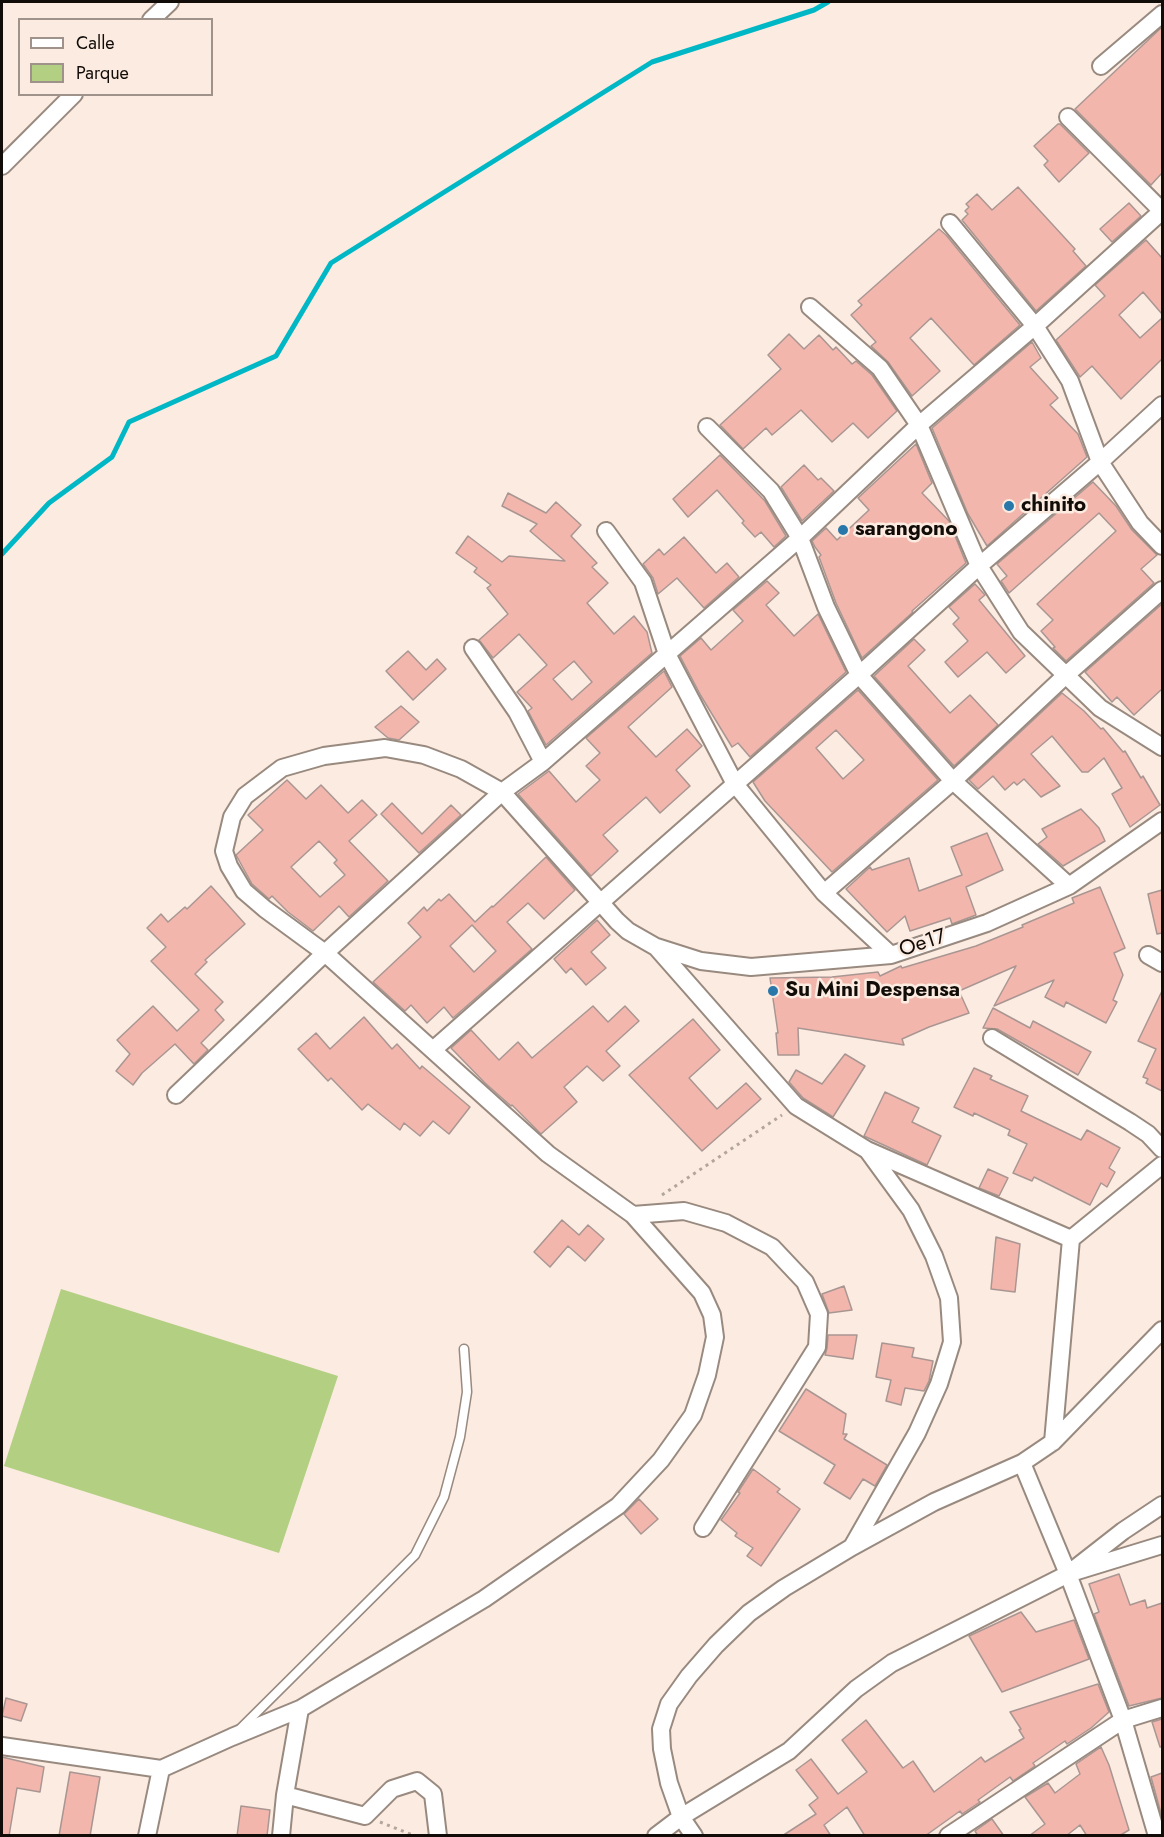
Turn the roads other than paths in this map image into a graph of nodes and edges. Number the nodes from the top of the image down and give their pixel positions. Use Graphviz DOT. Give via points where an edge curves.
graph roads {
  1 [pos="170,2"];
  2 [pos="1162,14"];
  3 [pos="153,18"];
  4 [pos="1101,66"];
  5 [pos="72,96"];
  6 [pos="1068,117"];
  7 [pos="2,166"];
  8 [pos="950,224"];
  9 [pos="810,307"];
  10 [pos="1035,326"];
  11 [pos="1162,405"];
  12 [pos="919,425"];
  13 [pos="707,427"];
  14 [pos="1100,462"];
  15 [pos="606,531"];
  16 [pos="800,538"];
  17 [pos="1162,546"];
  18 [pos="979,566"];
  19 [pos="1162,590"];
  20 [pos="473,648"];
  21 [pos="667,654"];
  22 [pos="859,675"];
  23 [pos="1066,675"];
  24 [pos="1162,747"];
  25 [pos="543,762"];
  26 [pos="953,781"];
  27 [pos="735,784"];
  28 [pos="502,792"];
  29 [pos="1162,821"];
  30 [pos="1069,886"];
  31 [pos="824,893"];
  32 [pos="600,903"];
  33 [pos="656,946"];
  34 [pos="325,953"];
  35 [pos="891,955"];
  36 [pos="992,1038"];
  37 [pos="434,1049"];
  38 [pos="176,1095"];
  39 [pos="1162,1149"];
  40 [pos="867,1150"];
  41 [pos="1162,1165"];
  42 [pos="633,1215"];
  43 [pos="1071,1239"];
  44 [pos="1162,1330"];
  45 [pos="464,1349"];
  46 [pos="1053,1442"];
  47 [pos="1022,1463"];
  48 [pos="1162,1505"];
  49 [pos="704,1528"];
  50 [pos="1162,1545"];
  51 [pos="852,1547"];
  52 [pos="1068,1574"];
  53 [pos="1162,1708"];
  54 [pos="300,1709"];
  55 [pos="1123,1720"];
  56 [pos="232,1737"];
  57 [pos="2,1746"];
  58 [pos="161,1769"];
  59 [pos="285,1795"];
  60 [pos="681,1816"];
  61 [pos="147,1836"];
  62 [pos="281,1836"];
  63 [pos="438,1836"];
  64 [pos="656,1836"];
  65 [pos="694,1836"];
  66 [pos="948,1836"];
  67 [pos="1157,1836"];
  1 -- 3 [label="street"];
  2 -- 4 [label="street"];
  5 -- 7 [label="street"];
  6 -- 10 [label="street" via="1162,211"];
  8 -- 10 [label="street"];
  9 -- 12 [label="street" via="880,368"];
  10 -- 12 [label="street"];
  10 -- 14 [label="street" via="1070,381"];
  11 -- 14 [label="street"];
  12 -- 16 [label="street"];
  12 -- 18 [label="street"];
  13 -- 16 [label="street" via="771,491"];
  14 -- 17 [label="street" via="1140,523"];
  14 -- 18 [label="street"];
  15 -- 21 [label="street" via="643,582"];
  16 -- 21 [label="street"];
  16 -- 22 [label="street" via="826,607"];
  18 -- 22 [label="street"];
  18 -- 23 [label="street" via="1021,632"];
  19 -- 23 [label="street"];
  20 -- 25 [label="street" via="517,712"];
  21 -- 25 [label="street"];
  21 -- 27 [label="street"];
  22 -- 26 [label="street"];
  22 -- 27 [label="street"];
  23 -- 24 [label="street" via="1100,708"];
  23 -- 26 [label="street"];
  25 -- 28 [label="street"];
  26 -- 30 [label="street"];
  26 -- 31 [label="street"];
  27 -- 31 [label="street"];
  27 -- 32 [label="street"];
  28 -- 32 [label="street"];
  28 -- 34 [label="street"];
  28 -- 34 [label="street" via="424,755 386,748 324,756 282,768 245,796 232,817 225,841 229,866 244,891"];
  29 -- 30 [label="street, Oe17"];
  30 -- 35 [label="street, Oe17" via="987,923"];
  31 -- 35 [label="street"];
  32 -- 33 [label="street" via="628,931"];
  32 -- 37 [label="street"];
  33 -- 35 [label="street, Oe17" via="701,961 751,967"];
  33 -- 40 [label="street" via="796,1106"];
  34 -- 37 [label="street"];
  34 -- 38 [label="street"];
  36 -- 39 [label="street" via="1130,1122"];
  37 -- 42 [label="street" via="548,1154"];
  40 -- 43 [label="street"];
  40 -- 51 [label="street" via="911,1210 934,1256 949,1298 952,1342 917,1433"];
  41 -- 43 [label="street"];
  42 -- 49 [label="street" via="684,1211 726,1223 772,1247 805,1282 819,1314 817,1347"];
  42 -- 54 [label="street" via="702,1293 712,1315 715,1337 693,1415 661,1460 618,1506 484,1599"];
  43 -- 46 [label="street"];
  44 -- 46 [label="street"];
  45 -- 56 [label="lane" via="467,1392 460,1437 444,1497 415,1556"];
  46 -- 47 [label="street"];
  47 -- 51 [label="street" via="934,1502"];
  47 -- 52 [label="street"];
  48 -- 52 [label="street"];
  50 -- 52 [label="street"];
  51 -- 60 [label="street" via="749,1613 689,1676 669,1704 661,1729 662,1749"];
  52 -- 55 [label="street"];
  52 -- 60 [label="street" via="892,1663 856,1689 789,1751"];
  53 -- 55 [label="street"];
  54 -- 56 [label="street"];
  54 -- 59 [label="street"];
  55 -- 66 [label="street"];
  55 -- 67 [label="street"];
  56 -- 58 [label="street"];
  57 -- 58 [label="street"];
  58 -- 61 [label="street"];
  59 -- 62 [label="street"];
  59 -- 63 [label="street" via="365,1816 392,1789 417,1781 433,1794"];
  60 -- 64 [label="street"];
  60 -- 65 [label="street"];
}
